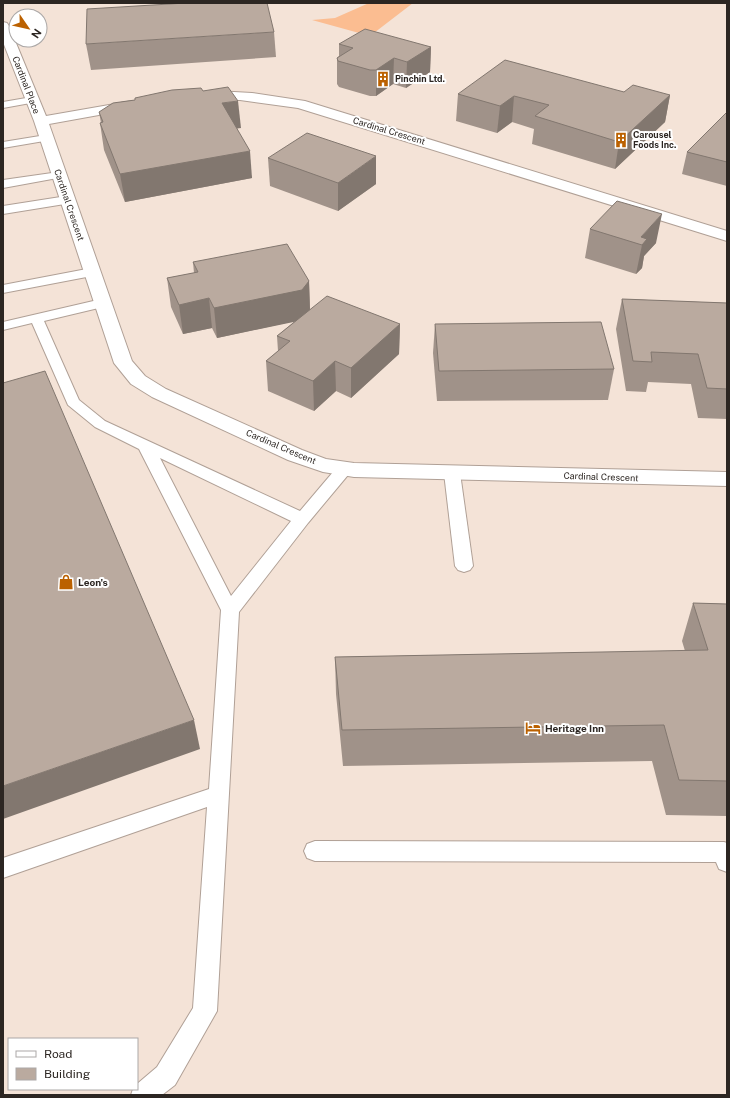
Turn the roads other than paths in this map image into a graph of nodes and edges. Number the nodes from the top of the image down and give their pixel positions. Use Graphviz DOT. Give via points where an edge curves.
graph roads {
  1 [pos="3,26"];
  2 [pos="188,97"];
  3 [pos="32,100"];
  4 [pos="142,103"];
  5 [pos="3,105"];
  6 [pos="43,130"];
  7 [pos="3,145"];
  8 [pos="59,175"];
  9 [pos="3,184"];
  10 [pos="67,200"];
  11 [pos="3,210"];
  12 [pos="727,236"];
  13 [pos="92,272"];
  14 [pos="3,289"];
  15 [pos="102,303"];
  16 [pos="36,318"];
  17 [pos="3,326"];
  18 [pos="145,445"];
  19 [pos="345,469"];
  20 [pos="452,473"];
  21 [pos="727,479"];
  22 [pos="302,519"];
  23 [pos="464,566"];
  24 [pos="230,610"];
  25 [pos="219,794"];
  26 [pos="315,852"];
  27 [pos="727,862"];
  28 [pos="3,868"];
  29 [pos="143,1095"];
  1 -- 3 [label="street, Cardinal Place"];
  2 -- 12 [label="street, Cardinal Crescent" via="222,94 300,104"];
  3 -- 5 [label="lane"];
  3 -- 6 [label="street, Cardinal Place"];
  4 -- 6 [label="street"];
  6 -- 7 [label="lane"];
  6 -- 8 [label="street, Cardinal Crescent"];
  8 -- 9 [label="lane"];
  8 -- 10 [label="street, Cardinal Crescent"];
  10 -- 11 [label="lane"];
  10 -- 13 [label="street, Cardinal Crescent"];
  13 -- 14 [label="lane"];
  13 -- 15 [label="street, Cardinal Crescent"];
  15 -- 16 [label="lane"];
  15 -- 19 [label="street, Cardinal Crescent" via="123,363 138,380 159,393 295,455 323,465"];
  16 -- 17 [label="lane"];
  16 -- 18 [label="lane" via="73,402 100,424"];
  18 -- 22 [label="lane"];
  18 -- 24 [label="lane"];
  19 -- 20 [label="street, Cardinal Crescent"];
  19 -- 22 [label="lane"];
  20 -- 21 [label="street, Cardinal Crescent"];
  20 -- 23 [label="lane"];
  22 -- 24 [label="lane"];
  24 -- 25 [label="lane"];
  25 -- 28 [label="lane"];
  25 -- 29 [label="lane" via="205,1010 166,1076"];
  26 -- 27 [label="lane" via="724,852"];
}
